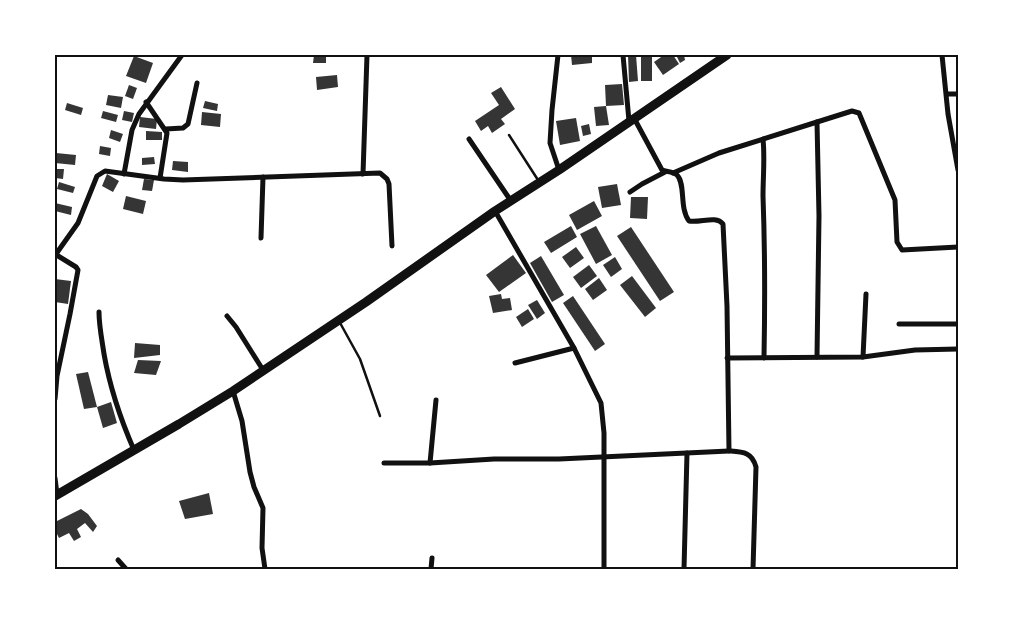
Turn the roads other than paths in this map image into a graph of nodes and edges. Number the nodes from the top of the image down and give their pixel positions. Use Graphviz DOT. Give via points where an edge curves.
graph roads {
  1 [pos="182,55"];
  2 [pos="367,55"];
  3 [pos="558,55"];
  4 [pos="623,55"];
  5 [pos="727,55"];
  6 [pos="942,55"];
  7 [pos="197,83"];
  8 [pos="947,94"];
  9 [pos="958,94"];
  10 [pos="146,102"];
  11 [pos="632,120"];
  12 [pos="817,122"];
  13 [pos="166,128"];
  14 [pos="509,135"];
  15 [pos="469,139"];
  16 [pos="763,139"];
  17 [pos="559,170"];
  18 [pos="958,170"];
  19 [pos="665,172"];
  20 [pos="674,173"];
  21 [pos="124,174"];
  22 [pos="363,174"];
  23 [pos="263,177"];
  24 [pos="160,178"];
  25 [pos="539,182"];
  26 [pos="630,192"];
  27 [pos="511,201"];
  28 [pos="495,211"];
  29 [pos="261,238"];
  30 [pos="392,246"];
  31 [pos="958,247"];
  32 [pos="56,254"];
  33 [pos="866,294"];
  34 [pos="99,312"];
  35 [pos="227,316"];
  36 [pos="338,320"];
  37 [pos="898,324"];
  38 [pos="958,324"];
  39 [pos="574,348"];
  40 [pos="958,349"];
  41 [pos="817,357"];
  42 [pos="863,357"];
  43 [pos="727,358"];
  44 [pos="764,358"];
  45 [pos="515,364"];
  46 [pos="263,370"];
  47 [pos="233,391"];
  48 [pos="55,398"];
  49 [pos="436,400"];
  50 [pos="380,416"];
  51 [pos="134,450"];
  52 [pos="729,451"];
  53 [pos="687,453"];
  54 [pos="604,457"];
  55 [pos="384,463"];
  56 [pos="430,463"];
  57 [pos="55,478"];
  58 [pos="56,495"];
  59 [pos="432,558"];
  60 [pos="118,560"];
  61 [pos="126,569"];
  62 [pos="265,569"];
  63 [pos="431,569"];
  64 [pos="604,569"];
  65 [pos="684,569"];
  66 [pos="753,569"];
  1 -- 10 [label="street"];
  2 -- 22 [label="street"];
  3 -- 17 [label="street" via="550,143"];
  4 -- 11 [label="street"];
  5 -- 11 [label="highway"];
  6 -- 8 [label="street"];
  7 -- 13 [label="street" via="188,124 183,128"];
  8 -- 9 [label="street"];
  8 -- 18 [label="street"];
  10 -- 13 [label="street"];
  10 -- 21 [label="street" via="132,130"];
  11 -- 17 [label="highway"];
  11 -- 19 [label="street"];
  12 -- 16 [label="street"];
  12 -- 31 [label="street" via="852,111 858,113 895,200 897,242 902,250"];
  12 -- 41 [label="street"];
  13 -- 24 [label="street"];
  14 -- 25 [label="lane"];
  15 -- 27 [label="street"];
  16 -- 20 [label="street" via="719,153"];
  16 -- 44 [label="street"];
  17 -- 25 [label="highway"];
  19 -- 20 [label="street"];
  19 -- 26 [label="street"];
  20 -- 43 [label="street" via="681,185 684,211 689,221 716,219 724,224"];
  21 -- 24 [label="street"];
  21 -- 32 [label="street" via="105,171 97,176 78,223"];
  22 -- 23 [label="street"];
  22 -- 30 [label="street" via="380,173 387,179"];
  23 -- 24 [label="street"];
  23 -- 29 [label="street"];
  25 -- 27 [label="highway"];
  27 -- 28 [label="highway"];
  28 -- 36 [label="highway"];
  28 -- 39 [label="street"];
  32 -- 48 [label="street" via="78,270"];
  33 -- 42 [label="street"];
  34 -- 51 [label="street" via="108,378"];
  35 -- 46 [label="street"];
  36 -- 46 [label="highway"];
  36 -- 50 [label="lane" via="360,359"];
  37 -- 38 [label="street"];
  39 -- 45 [label="street"];
  39 -- 54 [label="street" via="601,403"];
  40 -- 42 [label="street" via="915,350"];
  41 -- 42 [label="street"];
  41 -- 44 [label="street"];
  43 -- 44 [label="street"];
  43 -- 52 [label="street"];
  46 -- 47 [label="highway"];
  47 -- 51 [label="highway"];
  47 -- 62 [label="street" via="242,421 250,472 263,508"];
  49 -- 56 [label="street"];
  51 -- 58 [label="highway"];
  52 -- 53 [label="street"];
  52 -- 66 [label="street" via="750,454 756,467"];
  53 -- 54 [label="street"];
  53 -- 65 [label="street"];
  54 -- 56 [label="street"];
  54 -- 64 [label="street"];
  55 -- 56 [label="street"];
  57 -- 58 [label="street"];
  59 -- 63 [label="street"];
  60 -- 61 [label="street"];
}
